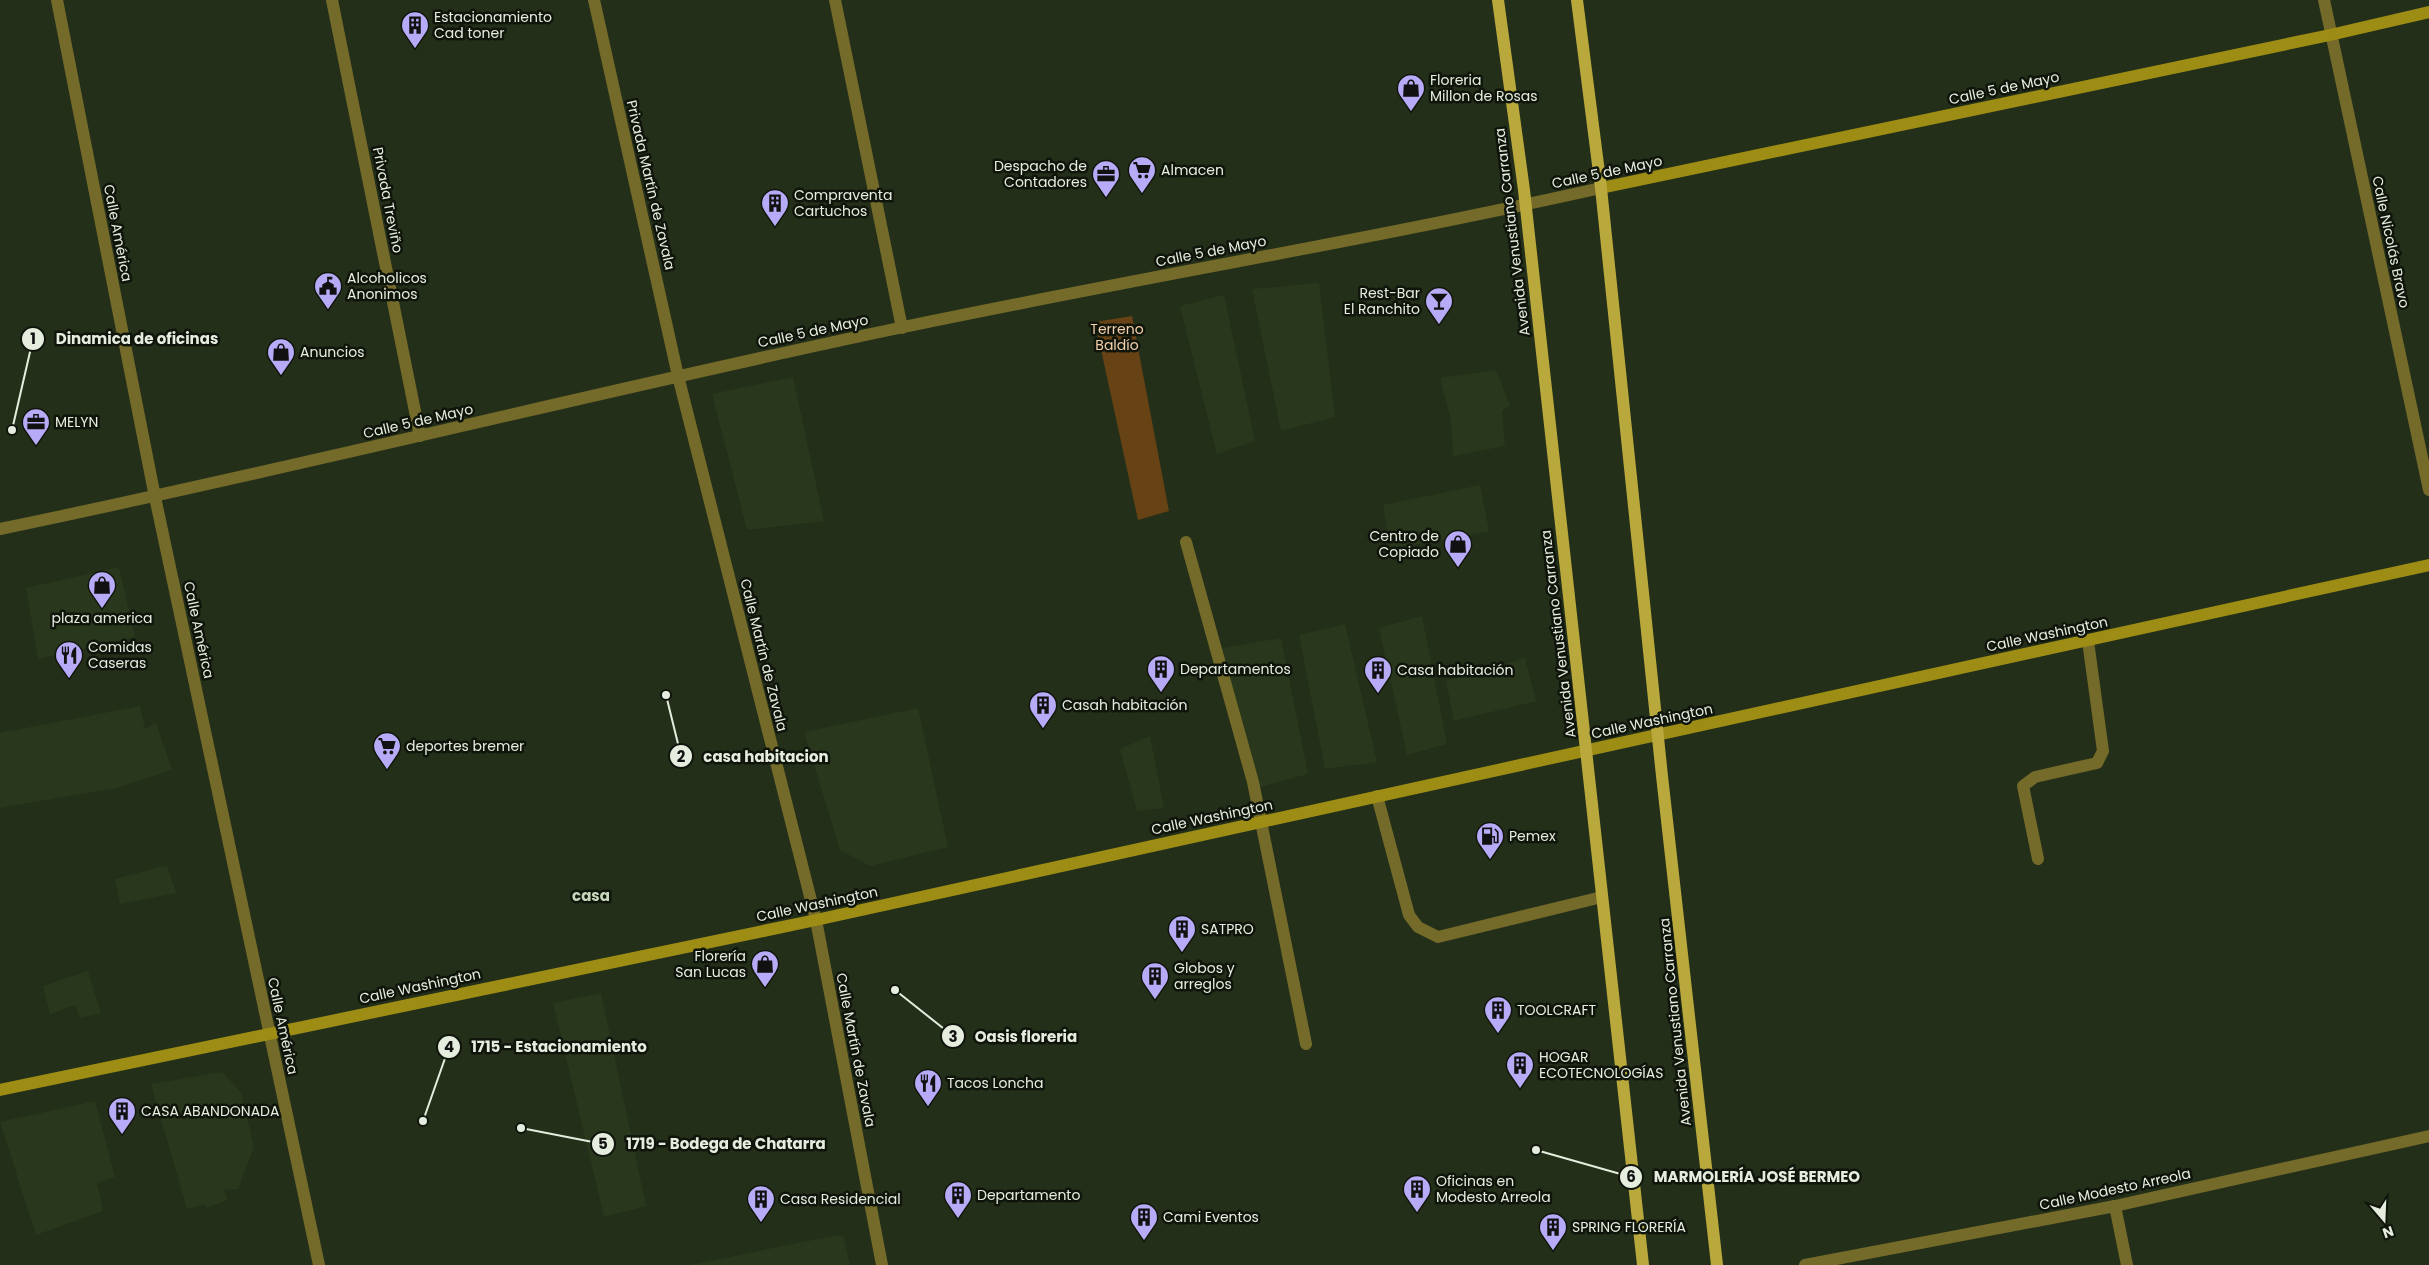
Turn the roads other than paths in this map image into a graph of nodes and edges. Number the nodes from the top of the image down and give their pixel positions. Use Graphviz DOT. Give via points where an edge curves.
graph roads {
  1 [pos="57,0"];
  2 [pos="332,0"];
  3 [pos="594,0"];
  4 [pos="835,0"];
  5 [pos="1498,0"];
  6 [pos="1577,0"];
  7 [pos="2324,0"];
  8 [pos="2429,12"];
  9 [pos="2330,35"];
  10 [pos="1601,188"];
  11 [pos="1524,205"];
  12 [pos="902,328"];
  13 [pos="678,376"];
  14 [pos="420,436"];
  15 [pos="2429,490"];
  16 [pos="155,497"];
  17 [pos="0,529"];
  18 [pos="1186,542"];
  19 [pos="2429,565"];
  20 [pos="2088,640"];
  21 [pos="1658,735"];
  22 [pos="1586,750"];
  23 [pos="1377,796"];
  24 [pos="1262,822"];
  25 [pos="2038,859"];
  26 [pos="1602,897"];
  27 [pos="816,920"];
  28 [pos="269,1033"];
  29 [pos="1306,1044"];
  30 [pos="0,1090"];
  31 [pos="2429,1136"];
  32 [pos="2115,1206"];
  33 [pos="318,1265"];
  34 [pos="882,1265"];
  35 [pos="1642,1265"];
  36 [pos="1717,1265"];
  37 [pos="1806,1265"];
  38 [pos="2127,1265"];
  1 -- 16 [label="street, Calle América"];
  2 -- 14 [label="street, Privada Treviño"];
  3 -- 13 [label="street, Privada Martín de Zavala"];
  4 -- 12 [label="street"];
  5 -- 11 [label="main road, Avenida Venustiano Carranza"];
  6 -- 10 [label="main road, Avenida Venustiano Carranza"];
  7 -- 9 [label="street, Calle Nicolás Bravo"];
  8 -- 9 [label="main road, Calle 5 de Mayo"];
  9 -- 10 [label="main road, Calle 5 de Mayo"];
  9 -- 15 [label="street, Calle Nicolás Bravo"];
  10 -- 11 [label="street, Calle 5 de Mayo"];
  10 -- 21 [label="main road, Avenida Venustiano Carranza"];
  11 -- 12 [label="street, Calle 5 de Mayo"];
  11 -- 22 [label="main road, Avenida Venustiano Carranza"];
  12 -- 13 [label="street, Calle 5 de Mayo"];
  13 -- 14 [label="street, Calle 5 de Mayo"];
  13 -- 27 [label="street, Calle Martín de Zavala"];
  14 -- 16 [label="street, Calle 5 de Mayo"];
  16 -- 17 [label="street, Calle 5 de Mayo"];
  16 -- 28 [label="street, Calle América"];
  18 -- 24 [label="street"];
  19 -- 20 [label="main road, Calle Washington"];
  20 -- 21 [label="main road, Calle Washington"];
  20 -- 25 [label="street" via="2103,752 2097,763 2035,777 2024,786"];
  21 -- 22 [label="main road, Calle Washington"];
  21 -- 36 [label="main road, Avenida Venustiano Carranza"];
  22 -- 23 [label="main road, Calle Washington"];
  22 -- 26 [label="main road, Avenida Venustiano Carranza"];
  23 -- 24 [label="main road, Calle Washington"];
  23 -- 26 [label="street" via="1409,915 1418,927 1438,937"];
  24 -- 27 [label="main road, Calle Washington"];
  24 -- 29 [label="street"];
  26 -- 35 [label="main road, Avenida Venustiano Carranza"];
  27 -- 28 [label="main road, Calle Washington"];
  27 -- 34 [label="street, Calle Martín de Zavala"];
  28 -- 30 [label="main road, Calle Washington"];
  28 -- 33 [label="street, Calle América"];
  31 -- 32 [label="street, Calle Modesto Arreola"];
  32 -- 37 [label="street, Calle Modesto Arreola"];
  32 -- 38 [label="street"];
}
